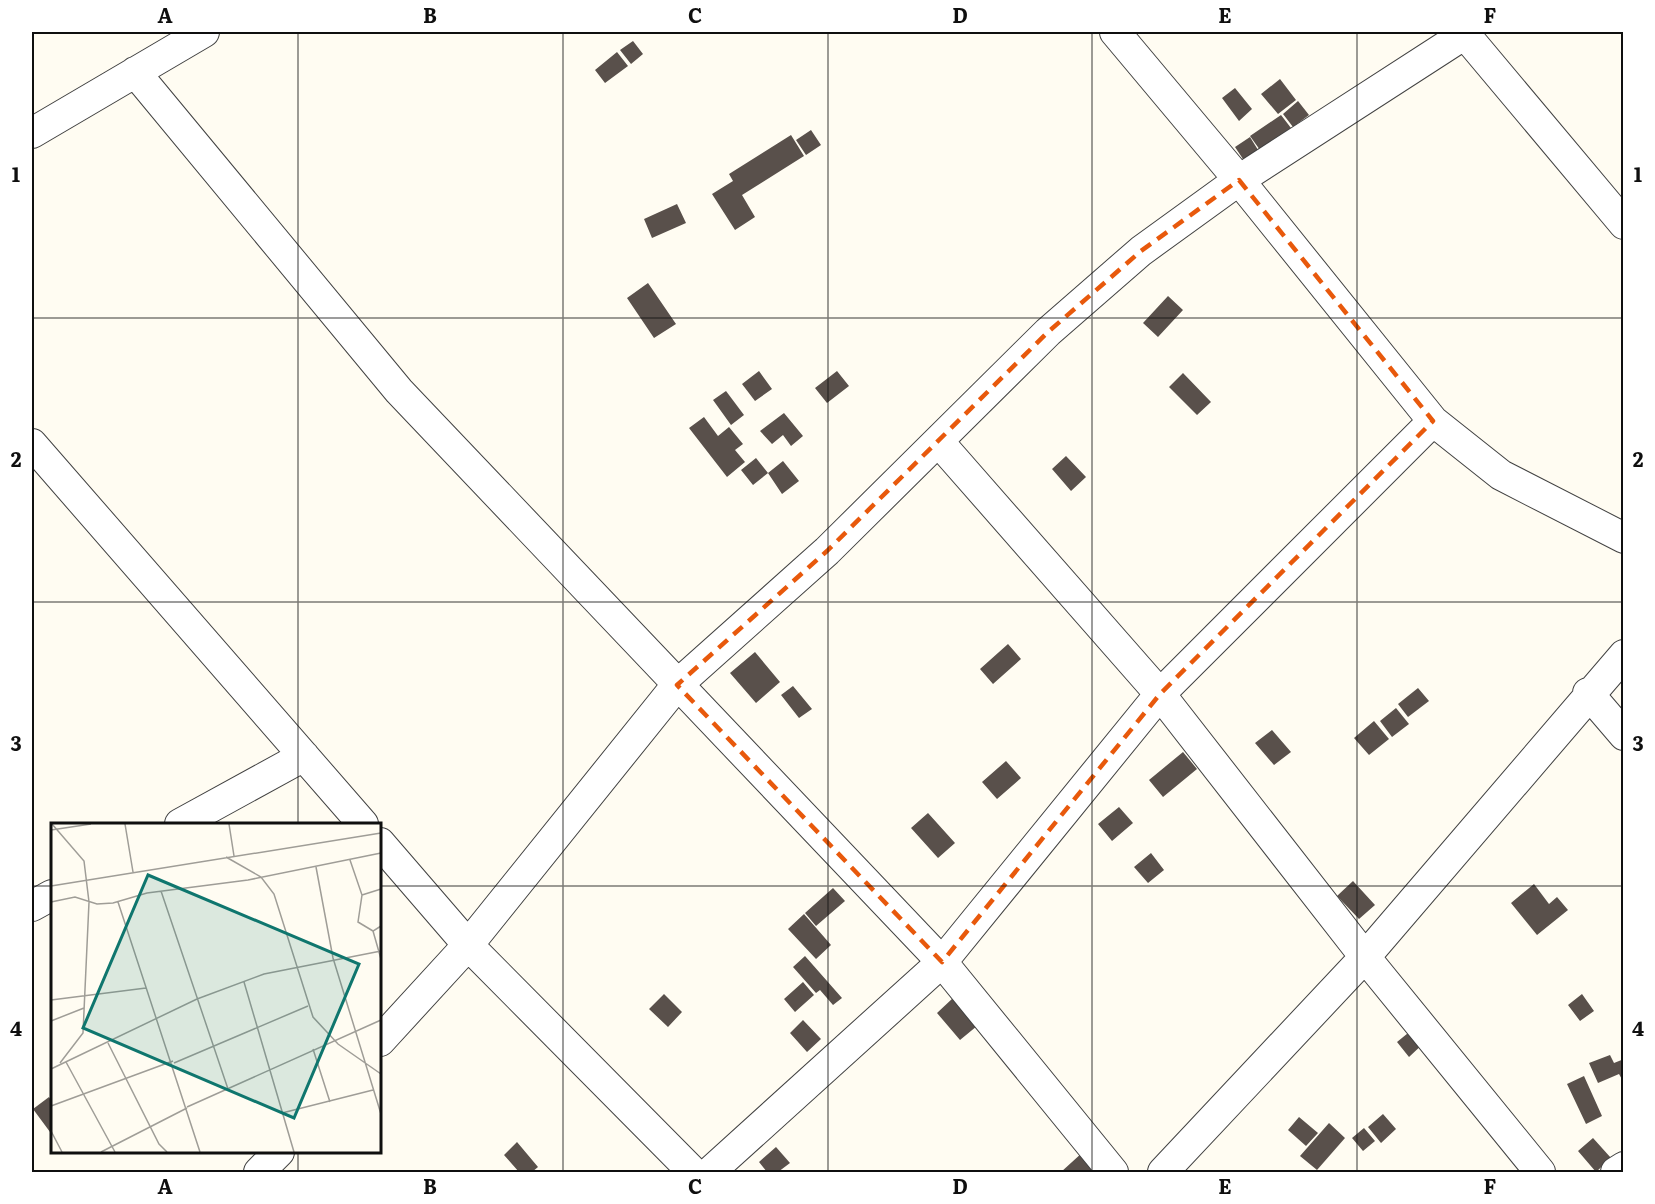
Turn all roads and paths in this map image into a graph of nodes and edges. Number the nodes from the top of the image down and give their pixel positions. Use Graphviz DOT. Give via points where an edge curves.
graph roads {
  1 [pos="204,32"];
  2 [pos="1115,32"];
  3 [pos="1465,32"];
  4 [pos="135,72"];
  5 [pos="32,133"];
  6 [pos="1239,180"];
  7 [pos="1623,224"];
  8 [pos="1433,421"];
  9 [pos="938,441"];
  10 [pos="32,444"];
  11 [pos="1623,538"];
  12 [pos="1623,655"];
  13 [pos="677,686"];
  14 [pos="1588,693"];
  15 [pos="1160,694"];
  16 [pos="1623,735"];
  17 [pos="304,756"];
  18 [pos="184,823"];
  19 [pos="361,823"];
  20 [pos="381,844"];
  21 [pos="51,896"];
  22 [pos="32,906"];
  23 [pos="468,945"];
  24 [pos="1365,957"];
  25 [pos="942,962"];
  26 [pos="381,1040"];
  27 [pos="278,1153"];
  28 [pos="1623,1167"];
  29 [pos="695,1172"];
  30 [pos="259,1173"];
  31 [pos="1113,1173"];
  32 [pos="1162,1173"];
  33 [pos="1540,1173"];
  34 [pos="1616,1173"];
  1 -- 4 [label="street"];
  2 -- 6 [label="street"];
  3 -- 6 [label="street"];
  3 -- 7 [label="street"];
  4 -- 5 [label="street"];
  4 -- 13 [label="street" via="399,391"];
  6 -- 8 [label="street"];
  6 -- 9 [label="street" via="1141,251 1048,332"];
  8 -- 11 [label="street" via="1501,475"];
  8 -- 15 [label="street"];
  9 -- 13 [label="street" via="827,551"];
  9 -- 15 [label="street"];
  10 -- 17 [label="street"];
  12 -- 14 [label="street"];
  13 -- 23 [label="street"];
  13 -- 25 [label="street"];
  14 -- 16 [label="street"];
  14 -- 24 [label="street"];
  15 -- 24 [label="street"];
  15 -- 25 [label="street"];
  17 -- 18 [label="street"];
  17 -- 19 [label="street"];
  20 -- 23 [label="street"];
  21 -- 22 [label="street"];
  23 -- 26 [label="street"];
  23 -- 29 [label="street"];
  24 -- 32 [label="street"];
  24 -- 33 [label="street"];
  25 -- 29 [label="street"];
  25 -- 31 [label="street"];
  27 -- 30 [label="street"];
  28 -- 34 [label="street"];
}
